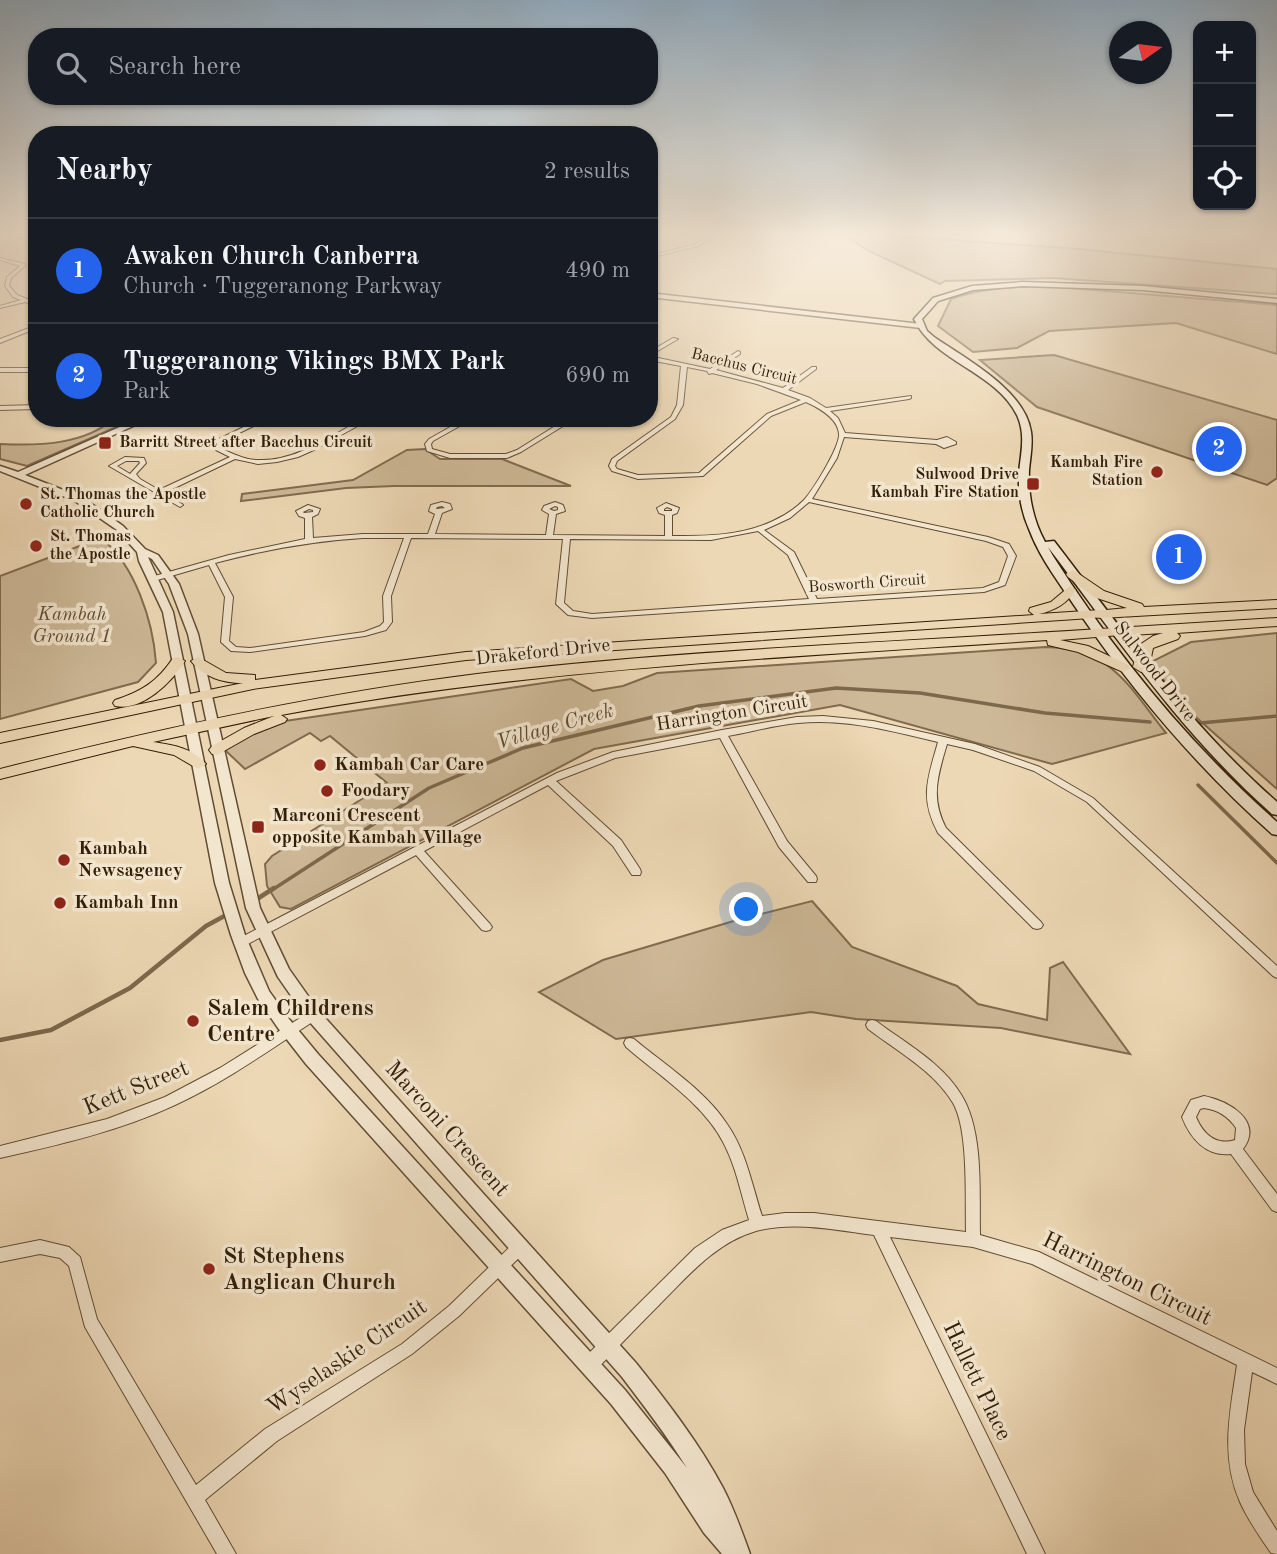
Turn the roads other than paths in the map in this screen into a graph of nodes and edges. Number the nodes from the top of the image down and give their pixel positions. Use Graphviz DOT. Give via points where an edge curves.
graph roads {
  1 [pos="732,305"];
  2 [pos="928,305"];
  3 [pos="920,326"];
  4 [pos="28,330"];
  5 [pos="675,339"];
  6 [pos="0,341"];
  7 [pos="658,350"];
  8 [pos="738,353"];
  9 [pos="658,359"];
  10 [pos="684,366"];
  11 [pos="814,368"];
  12 [pos="0,370"];
  13 [pos="28,370"];
  14 [pos="709,372"];
  15 [pos="784,390"];
  16 [pos="909,397"];
  17 [pos="808,399"];
  18 [pos="28,407"];
  19 [pos="0,408"];
  20 [pos="827,410"];
  21 [pos="128,427"];
  22 [pos="248,427"];
  23 [pos="351,427"];
  24 [pos="455,427"];
  25 [pos="558,427"];
  26 [pos="842,435"];
  27 [pos="937,442"];
  28 [pos="74,452"];
  29 [pos="235,457"];
  30 [pos="0,468"];
  31 [pos="22,476"];
  32 [pos="137,480"];
  33 [pos="160,492"];
  34 [pos="808,500"];
  35 [pos="180,505"];
  36 [pos="439,512"];
  37 [pos="553,513"];
  38 [pos="668,514"];
  39 [pos="308,516"];
  40 [pos="1031,516"];
  41 [pos="759,529"];
  42 [pos="408,536"];
  43 [pos="431,536"];
  44 [pos="550,537"];
  45 [pos="567,537"];
  46 [pos="668,538"];
  47 [pos="309,539"];
  48 [pos="142,551"];
  49 [pos="211,562"];
  50 [pos="1073,574"];
  51 [pos="168,575"];
  52 [pos="154,579"];
  53 [pos="1070,590"];
  54 [pos="814,601"];
  55 [pos="1277,604"];
  56 [pos="1161,611"];
  57 [pos="1094,615"];
  58 [pos="967,622"];
  59 [pos="1277,622"];
  60 [pos="1221,626"];
  61 [pos="1115,632"];
  62 [pos="1099,633"];
  63 [pos="1034,637"];
  64 [pos="198,661"];
  65 [pos="178,662"];
  66 [pos="1141,667"];
  67 [pos="1123,668"];
  68 [pos="305,676"];
  69 [pos="206,694"];
  70 [pos="185,699"];
  71 [pos="332,702"];
  72 [pos="79,720"];
  73 [pos="213,724"];
  74 [pos="191,729"];
  75 [pos="722,733"];
  76 [pos="0,738"];
  77 [pos="943,740"];
  78 [pos="120,744"];
  79 [pos="217,750"];
  80 [pos="198,764"];
  81 [pos="0,775"];
  82 [pos="549,781"];
  83 [pos="1277,810"];
  84 [pos="1277,830"];
  85 [pos="417,850"];
  86 [pos="636,872"];
  87 [pos="812,879"];
  88 [pos="1037,925"];
  89 [pos="486,927"];
  90 [pos="263,931"];
  91 [pos="240,943"];
  92 [pos="1277,973"];
  93 [pos="313,1015"];
  94 [pos="872,1025"];
  95 [pos="289,1031"];
  96 [pos="630,1043"];
  97 [pos="1234,1148"];
  98 [pos="0,1152"];
  99 [pos="1277,1205"];
  100 [pos="757,1224"];
  101 [pos="878,1228"];
  102 [pos="974,1240"];
  103 [pos="520,1247"];
  104 [pos="0,1255"];
  105 [pos="500,1267"];
  106 [pos="607,1346"];
  107 [pos="1245,1362"];
  108 [pos="589,1365"];
  109 [pos="1277,1376"];
  110 [pos="194,1499"];
  111 [pos="1277,1547"];
  112 [pos="227,1554"];
  113 [pos="738,1554"];
  114 [pos="1036,1554"];
  1 -- 3 [label="street"];
  2 -- 3 [label="main road" via="920,312"];
  3 -- 40 [label="main road, Sulwood Drive" via="997,386 1020,413 1027,438 1024,483"];
  4 -- 6 [label="street"];
  5 -- 7 [label="street"];
  8 -- 14 [label="street"];
  9 -- 10 [label="street, Bacchus Circuit"];
  10 -- 14 [label="street, Bacchus Circuit"];
  10 -- 17 [label="street" via="678,412 614,460 614,470 638,477 701,475 769,415"];
  11 -- 15 [label="street"];
  12 -- 13 [label="street"];
  14 -- 15 [label="street, Bacchus Circuit"];
  15 -- 17 [label="street, Bacchus Circuit"];
  16 -- 20 [label="street"];
  17 -- 20 [label="street, Bacchus Circuit"];
  18 -- 19 [label="street"];
  20 -- 26 [label="street, Bacchus Circuit" via="839,422"];
  21 -- 28 [label="street"];
  22 -- 29 [label="street" via="218,444 219,450"];
  23 -- 29 [label="street" via="283,461 259,464"];
  24 -- 25 [label="street" via="431,440 429,450 450,456 507,456"];
  26 -- 27 [label="street"];
  26 -- 34 [label="street"];
  28 -- 31 [label="street"];
  29 -- 33 [label="street"];
  30 -- 31 [label="street"];
  31 -- 48 [label="street" via="78,499 120,528"];
  32 -- 32 [label="street" via="114,468 112,466 125,459 142,459 134,474"];
  32 -- 33 [label="street"];
  33 -- 35 [label="street"];
  34 -- 41 [label="street" via="789,516"];
  34 -- 54 [label="street, Bosworth Circuit" via="988,539 1006,546 1012,556 1002,583 995,588"];
  36 -- 43 [label="street"];
  37 -- 44 [label="street"];
  38 -- 46 [label="street"];
  39 -- 47 [label="street"];
  40 -- 50 [label="main road, Sulwood Drive"];
  40 -- 53 [label="main road, Sulwood Drive" via="1039,541"];
  41 -- 46 [label="street" via="711,538"];
  41 -- 54 [label="street" via="791,554"];
  42 -- 43 [label="street"];
  42 -- 47 [label="street"];
  42 -- 49 [label="street" via="387,596 388,622 383,628 250,650 234,649 226,642 229,597"];
  43 -- 44 [label="street"];
  44 -- 45 [label="street"];
  45 -- 46 [label="street"];
  45 -- 54 [label="street, Bosworth Circuit" via="559,599 571,613 592,616"];
  47 -- 49 [label="street"];
  48 -- 51 [label="street" via="155,557"];
  48 -- 52 [label="street"];
  49 -- 51 [label="street"];
  50 -- 56 [label="highway" via="1107,598"];
  50 -- 57 [label="main road, Sulwood Drive"];
  51 -- 52 [label="street"];
  51 -- 64 [label="street, Marconi Crescent" via="185,610"];
  52 -- 65 [label="street" via="168,612"];
  53 -- 57 [label="main road, Sulwood Drive"];
  53 -- 58 [label="highway" via="1046,609"];
  55 -- 56 [label="highway"];
  56 -- 57 [label="highway"];
  57 -- 58 [label="highway, Drakeford Drive"];
  57 -- 61 [label="main road, Sulwood Drive"];
  57 -- 62 [label="main road, Sulwood Drive"];
  58 -- 68 [label="highway, Drakeford Drive" via="470,655"];
  59 -- 60 [label="highway"];
  60 -- 61 [label="highway"];
  60 -- 66 [label="highway" via="1153,641 1143,650"];
  61 -- 62 [label="highway, Drakeford Drive"];
  61 -- 66 [label="main road, Sulwood Drive"];
  62 -- 63 [label="highway, Drakeford Drive"];
  62 -- 67 [label="main road, Sulwood Drive"];
  63 -- 67 [label="highway" via="1083,649"];
  63 -- 71 [label="highway, Drakeford Drive" via="659,661 473,679"];
  64 -- 68 [label="highway" via="223,677"];
  64 -- 69 [label="street, Marconi Crescent"];
  65 -- 70 [label="street"];
  65 -- 72 [label="highway" via="156,690"];
  66 -- 83 [label="main road, Sulwood Drive" via="1193,730"];
  67 -- 84 [label="main road, Sulwood Drive" via="1206,766"];
  68 -- 69 [label="highway, Drakeford Drive"];
  69 -- 70 [label="highway, Drakeford Drive"];
  69 -- 73 [label="street, Marconi Crescent"];
  70 -- 72 [label="highway, Drakeford Drive"];
  70 -- 74 [label="street"];
  71 -- 73 [label="highway, Drakeford Drive"];
  71 -- 79 [label="highway" via="271,721"];
  72 -- 76 [label="highway, Drakeford Drive"];
  73 -- 74 [label="highway, Drakeford Drive"];
  73 -- 79 [label="street, Marconi Crescent"];
  74 -- 78 [label="highway, Drakeford Drive"];
  74 -- 80 [label="street, Marconi Crescent"];
  75 -- 77 [label="street, Harrington Circuit" via="823,719 873,724"];
  75 -- 82 [label="street, Harrington Circuit" via="591,761"];
  75 -- 87 [label="street" via="783,844"];
  77 -- 88 [label="street" via="929,796 934,817"];
  77 -- 92 [label="street, Harrington Circuit" via="1037,769 1090,800"];
  78 -- 80 [label="highway" via="178,751"];
  78 -- 81 [label="highway, Drakeford Drive"];
  79 -- 90 [label="street, Marconi Crescent" via="251,903"];
  80 -- 91 [label="street, Marconi Crescent"];
  82 -- 85 [label="street, Harrington Circuit"];
  82 -- 86 [label="street" via="617,844"];
  85 -- 89 [label="street"];
  85 -- 90 [label="street, Harrington Circuit"];
  90 -- 91 [label="street, Harrington Circuit"];
  90 -- 93 [label="street, Marconi Crescent"];
  91 -- 95 [label="street, Marconi Crescent" via="259,987"];
  93 -- 95 [label="street, Kett Street"];
  93 -- 103 [label="street, Marconi Crescent"];
  94 -- 102 [label="street" via="943,1081 962,1109"];
  95 -- 98 [label="street, Kett Street" via="214,1078 150,1110 75,1136"];
  95 -- 105 [label="street, Marconi Crescent"];
  96 -- 100 [label="street" via="722,1127"];
  97 -- 99 [label="street"];
  100 -- 101 [label="street, Harrington Circuit" via="814,1220"];
  100 -- 106 [label="street, Harrington Circuit" via="727,1235 700,1253"];
  101 -- 102 [label="street, Harrington Circuit"];
  101 -- 114 [label="street, Hallett Place"];
  102 -- 107 [label="street, Harrington Circuit" via="1053,1265"];
  103 -- 105 [label="street, Wyselaskie Circuit"];
  103 -- 106 [label="street, Marconi Crescent"];
  104 -- 110 [label="street" via="40,1247 64,1252 75,1262 90,1322"];
  105 -- 108 [label="street, Marconi Crescent"];
  105 -- 110 [label="street, Wyselaskie Circuit" via="407,1349 271,1435"];
  106 -- 108 [label="street, Harrington Circuit"];
  106 -- 113 [label="street, Marconi Crescent" via="670,1422 704,1476"];
  107 -- 109 [label="street, Harrington Circuit"];
  107 -- 111 [label="street" via="1235,1444 1237,1470 1246,1497"];
  108 -- 113 [label="street, Marconi Crescent" via="673,1465 712,1525"];
  110 -- 112 [label="street"];
}
